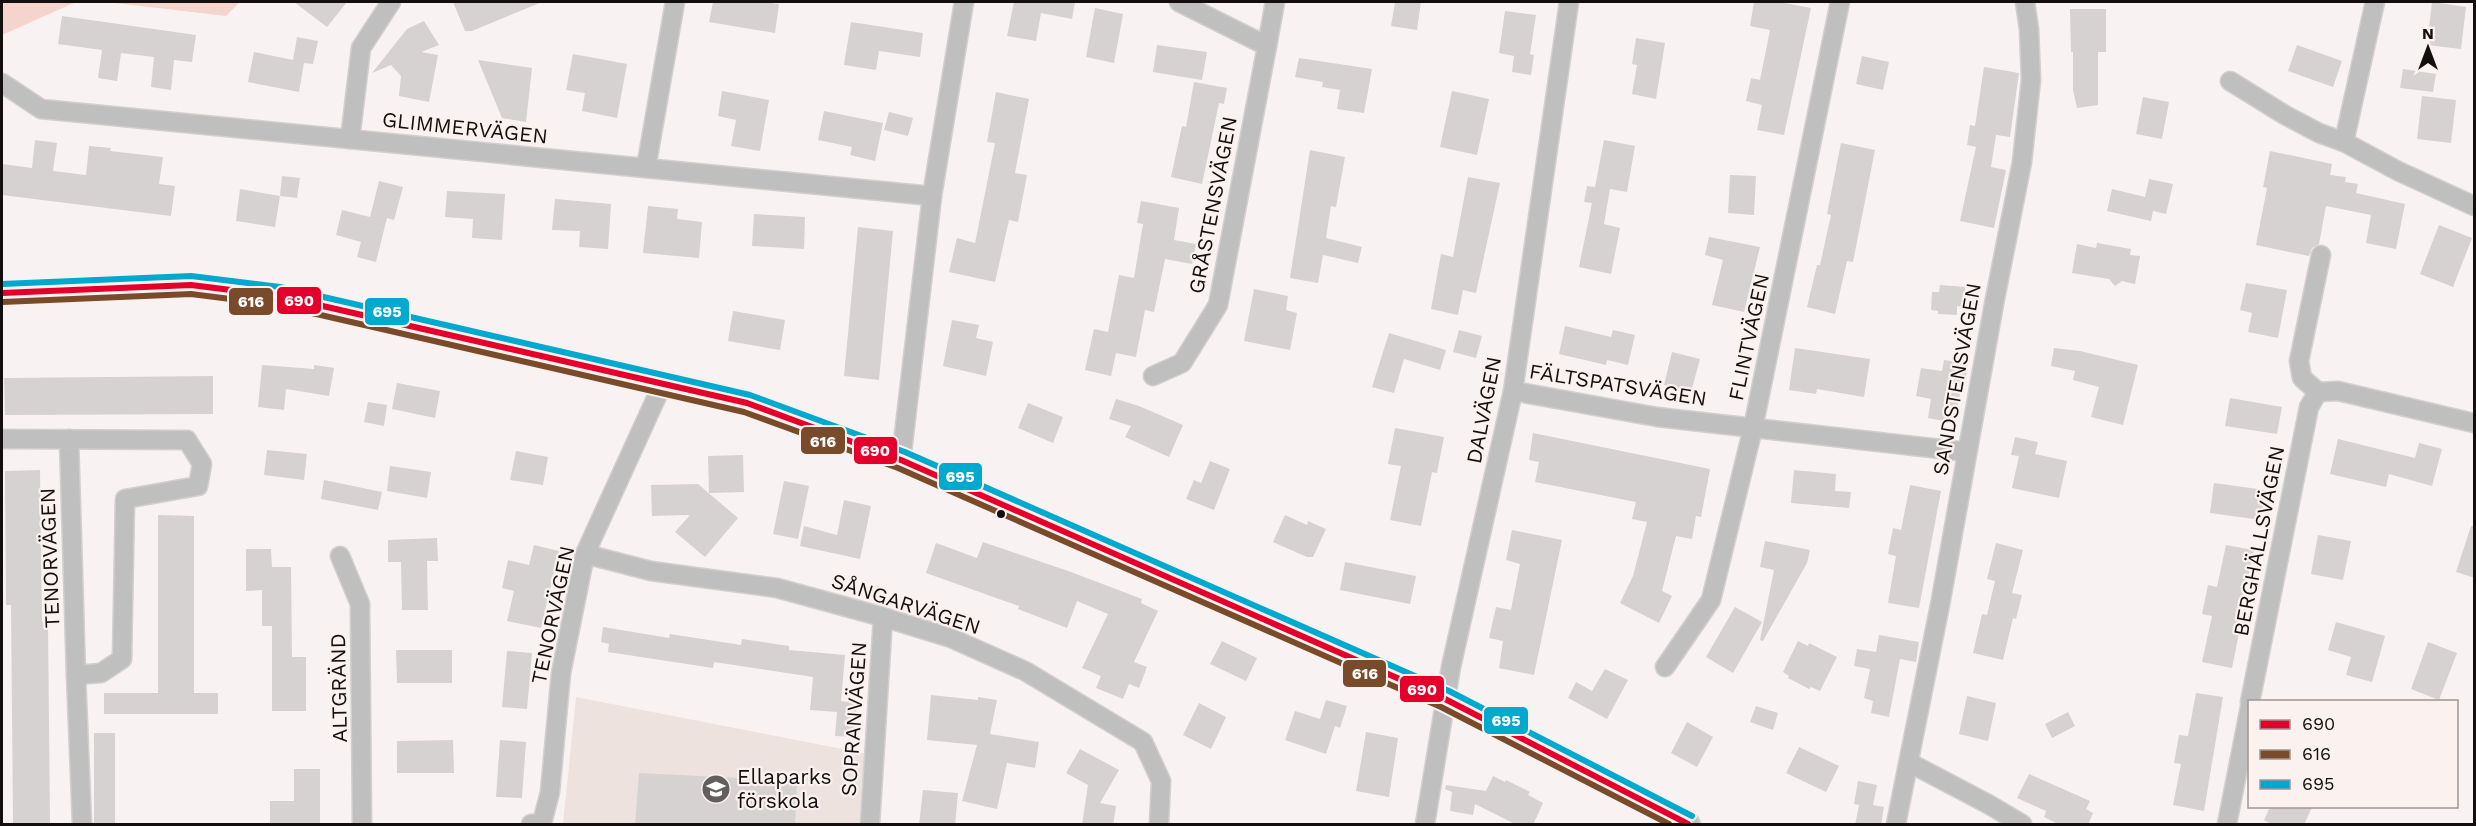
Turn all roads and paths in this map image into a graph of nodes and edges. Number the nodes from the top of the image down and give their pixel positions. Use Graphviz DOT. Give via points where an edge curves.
graph roads {
  1 [pos="391,2"];
  2 [pos="675,2"];
  3 [pos="964,2"];
  4 [pos="1179,2"];
  5 [pos="1275,2"];
  6 [pos="1569,2"];
  7 [pos="1840,2"];
  8 [pos="2025,2"];
  9 [pos="2375,2"];
  10 [pos="1267,46"];
  11 [pos="2230,81"];
  12 [pos="2,83"];
  13 [pos="350,139"];
  14 [pos="2344,142"];
  15 [pos="646,168"];
  16 [pos="932,196"];
  17 [pos="2475,206"];
  18 [pos="2321,255"];
  19 [pos="2,292"];
  20 [pos="1153,376"];
  21 [pos="663,383"];
  22 [pos="1513,391"];
  23 [pos="2318,392"];
  24 [pos="2475,423"];
  25 [pos="1753,429"];
  26 [pos="2,439"];
  27 [pos="69,439"];
  28 [pos="1967,452"];
  29 [pos="901,460"];
  30 [pos="585,554"];
  31 [pos="340,556"];
  32 [pos="883,617"];
  33 [pos="1665,667"];
  34 [pos="76,675"];
  35 [pos="1445,699"];
  36 [pos="2250,700"];
  37 [pos="2248,717"];
  38 [pos="1910,763"];
  39 [pos="82,825"];
  40 [pos="362,825"];
  41 [pos="531,825"];
  42 [pos="870,825"];
  43 [pos="1160,825"];
  44 [pos="1425,825"];
  45 [pos="1688,825"];
  46 [pos="1896,825"];
  47 [pos="2022,825"];
  48 [pos="2227,825"];
  1 -- 13 [label="street" via="361,48"];
  2 -- 15 [label="street"];
  3 -- 16 [label="street"];
  4 -- 10 [label="street"];
  5 -- 10 [label="street, GRÅSTENSVÄGEN"];
  6 -- 22 [label="street, DALVÄGEN"];
  7 -- 25 [label="street, FLINTVÄGEN"];
  8 -- 28 [label="street, SANDSTENSVÄGEN" via="2031,80 2022,162"];
  9 -- 14 [label="street"];
  10 -- 20 [label="street, GRÅSTENSVÄGEN" via="1218,305 1182,363"];
  11 -- 14 [label="street" via="2285,115"];
  12 -- 13 [label="street, GLIMMERVÄGEN" via="41,110"];
  13 -- 15 [label="street, GLIMMERVÄGEN"];
  14 -- 17 [label="street"];
  15 -- 16 [label="street, GLIMMERVÄGEN"];
  16 -- 29 [label="street"];
  18 -- 23 [label="street" via="2299,361 2302,378"];
  19 -- 21 [label="street" via="191,285 279,296"];
  21 -- 29 [label="street" via="747,403"];
  21 -- 30 [label="street, TENORVÄGEN"];
  22 -- 25 [label="street, FÄLTSPATSVÄGEN" via="1657,417"];
  22 -- 35 [label="street, DALVÄGEN"];
  23 -- 24 [label="street" via="2338,391"];
  23 -- 36 [label="street, BERGHÄLLSVÄGEN" via="2309,407"];
  25 -- 28 [label="street, FÄLTSPATSVÄGEN"];
  25 -- 33 [label="street, FLINTVÄGEN" via="1711,600"];
  26 -- 27 [label="street"];
  27 -- 34 [label="street, TENORVÄGEN"];
  27 -- 34 [label="street" via="187,440 202,464 198,486 125,499 122,659 101,673"];
  28 -- 38 [label="street, SANDSTENSVÄGEN"];
  29 -- 35 [label="street"];
  30 -- 32 [label="street, SÅNGARVÄGEN" via="651,571 777,588"];
  30 -- 41 [label="street, TENORVÄGEN" via="561,673 550,792 542,823"];
  31 -- 40 [label="street, ALTGRÄND" via="360,604"];
  32 -- 42 [label="street, SOPRANVÄGEN"];
  32 -- 43 [label="street, SÅNGARVÄGEN" via="951,638 1025,671 1143,742 1161,781"];
  34 -- 39 [label="street, TENORVÄGEN"];
  35 -- 44 [label="street, DALVÄGEN"];
  35 -- 45 [label="street"];
  37 -- 48 [label="street"];
  38 -- 46 [label="street, SANDSTENSVÄGEN"];
  38 -- 47 [label="street"];
}
